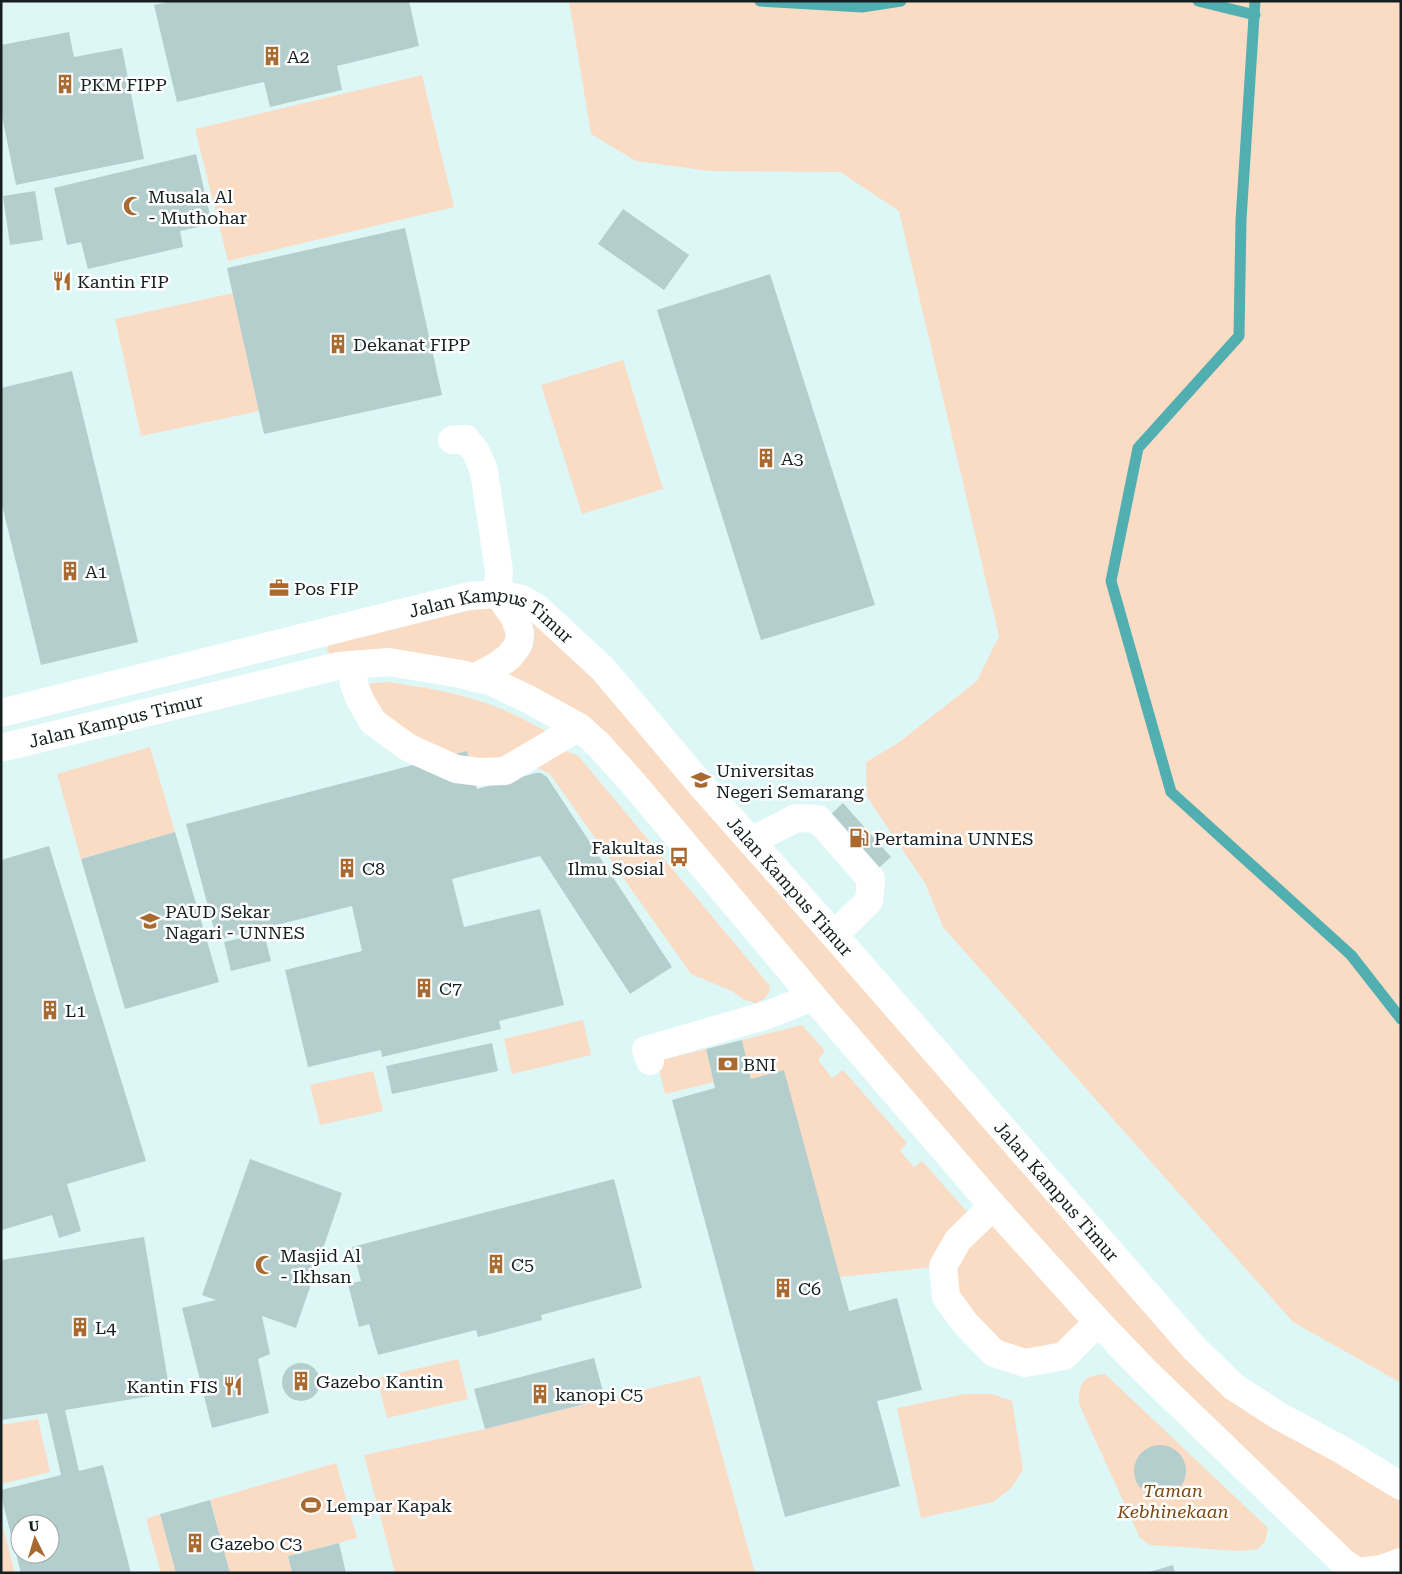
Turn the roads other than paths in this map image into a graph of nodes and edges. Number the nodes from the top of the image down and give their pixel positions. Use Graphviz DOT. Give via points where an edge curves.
graph roads {
  1 [pos="452,440"];
  2 [pos="498,594"];
  3 [pos="352,665"];
  4 [pos="474,678"];
  5 [pos="3,705"];
  6 [pos="580,727"];
  7 [pos="1,748"];
  8 [pos="751,841"];
  9 [pos="834,935"];
  10 [pos="813,997"];
  11 [pos="650,1061"];
  12 [pos="993,1206"];
  13 [pos="1098,1322"];
  14 [pos="1401,1486"];
  15 [pos="1401,1562"];
  16 [pos="1349,1570"];
  1 -- 2 [label="street" via="466,439 484,471 499,571"];
  2 -- 4 [label="street" via="515,618 520,633 518,645 509,657"];
  2 -- 5 [label="street, Jalan Kampus Timur" via="469,596"];
  2 -- 8 [label="street, Jalan Kampus Timur" via="522,599 537,608 603,668"];
  3 -- 4 [label="street, Jalan Kampus Timur" via="389,662"];
  3 -- 6 [label="street" via="354,684 373,722 409,748 456,769 505,771"];
  3 -- 7 [label="street, Jalan Kampus Timur"];
  4 -- 6 [label="street, Jalan Kampus Timur" via="492,682"];
  6 -- 10 [label="street, Jalan Kampus Timur" via="633,784"];
  8 -- 9 [label="street, Jalan Kampus Timur"];
  8 -- 9 [label="street" via="796,818 818,819 870,879 869,901"];
  9 -- 14 [label="street, Jalan Kampus Timur" via="1188,1342 1234,1387"];
  10 -- 11 [label="street" via="767,1015 646,1050"];
  10 -- 12 [label="street, Jalan Kampus Timur"];
  12 -- 13 [label="street, Jalan Kampus Timur"];
  12 -- 13 [label="street" via="958,1240 943,1266 946,1297 965,1323 994,1353 1025,1363 1064,1356"];
  13 -- 16 [label="street, Jalan Kampus Timur"];
  15 -- 16 [label="street" via="1382,1569"];
}
